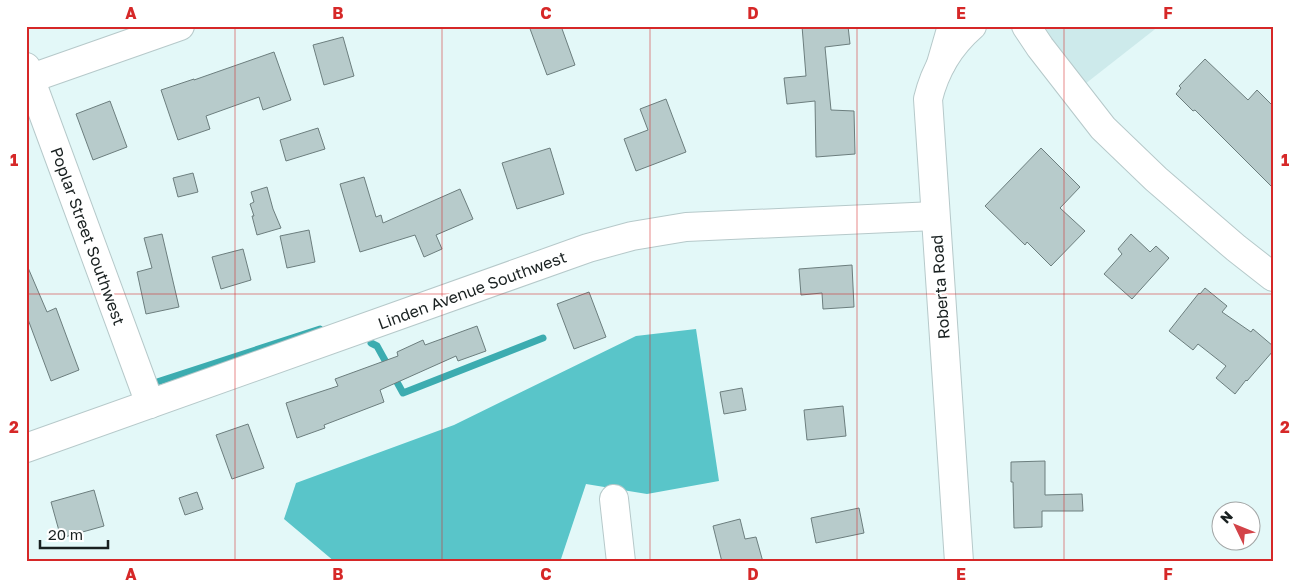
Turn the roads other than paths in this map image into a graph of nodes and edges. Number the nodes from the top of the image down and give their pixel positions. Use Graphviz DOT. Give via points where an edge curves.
graph roads {
  1 [pos="180,26"];
  2 [pos="952,26"];
  3 [pos="972,26"];
  4 [pos="1026,26"];
  5 [pos="941,64"];
  6 [pos="28,75"];
  7 [pos="935,216"];
  8 [pos="1273,277"];
  9 [pos="150,404"];
  10 [pos="26,448"];
  11 [pos="614,499"];
  12 [pos="621,562"];
  13 [pos="959,562"];
  1 -- 6 [label="street"];
  2 -- 5 [label="street"];
  3 -- 5 [label="street, Roberta Road"];
  4 -- 8 [label="street" via="1103,128 1156,179"];
  5 -- 7 [label="street, Roberta Road" via="928,99"];
  6 -- 9 [label="street, Poplar Street Southwest"];
  7 -- 9 [label="street, Linden Avenue Southwest" via="686,227 632,236 588,248"];
  7 -- 13 [label="street, Roberta Road"];
  9 -- 10 [label="street, Linden Avenue Southwest"];
  11 -- 12 [label="street"];
}
